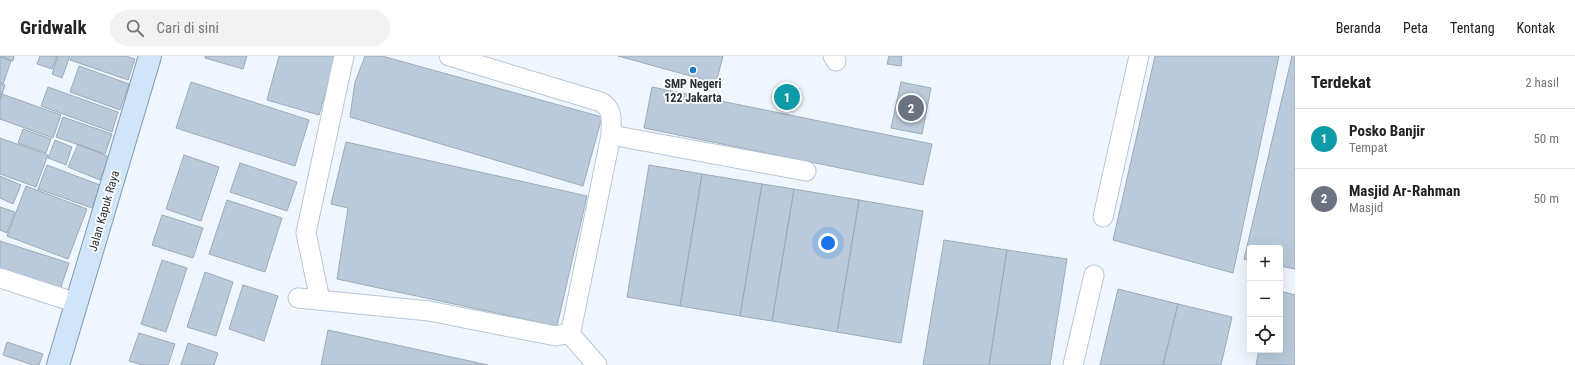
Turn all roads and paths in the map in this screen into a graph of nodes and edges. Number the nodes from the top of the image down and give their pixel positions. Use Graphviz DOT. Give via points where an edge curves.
graph roads {
  1 [pos="150,56"];
  2 [pos="344,56"];
  3 [pos="449,56"];
  4 [pos="1139,56"];
  5 [pos="610,135"];
  6 [pos="806,171"];
  7 [pos="1103,216"];
  8 [pos="1094,275"];
  9 [pos="0,278"];
  10 [pos="298,298"];
  11 [pos="320,300"];
  12 [pos="77,303"];
  13 [pos="569,333"];
  14 [pos="58,365"];
  15 [pos="597,365"];
  16 [pos="1072,365"];
  1 -- 12 [label="main road, Jalan Kapuk Raya"];
  2 -- 11 [label="street" via="306,233"];
  3 -- 5 [label="street" via="601,102 608,106 612,115"];
  4 -- 7 [label="street"];
  5 -- 6 [label="street"];
  5 -- 13 [label="street"];
  8 -- 16 [label="street"];
  9 -- 12 [label="street"];
  10 -- 11 [label="street"];
  11 -- 13 [label="street" via="429,311 556,336"];
  12 -- 14 [label="main road, Jalan Kapuk Raya"];
  13 -- 15 [label="street"];
}
